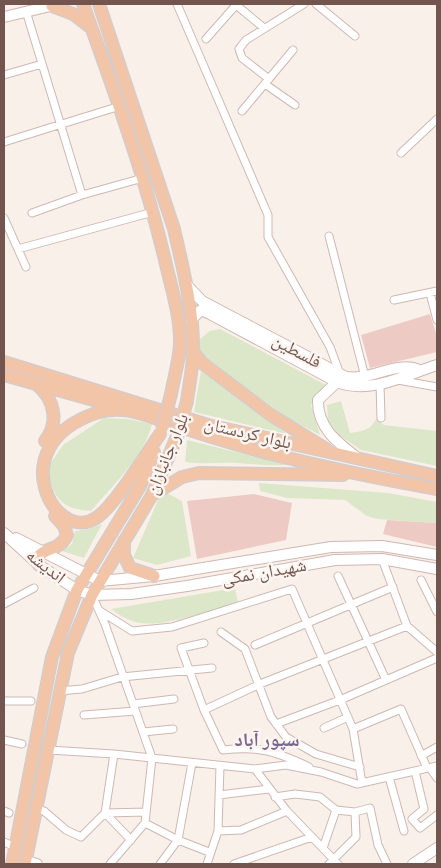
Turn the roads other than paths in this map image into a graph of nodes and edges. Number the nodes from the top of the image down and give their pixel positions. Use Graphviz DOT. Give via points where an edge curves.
graph roads {
  1 [pos="83,4"];
  2 [pos="99,4"];
  3 [pos="177,4"];
  4 [pos="235,4"];
  5 [pos="304,4"];
  6 [pos="316,4"];
  7 [pos="57,5"];
  8 [pos="26,12"];
  9 [pos="4,17"];
  10 [pos="90,27"];
  11 [pos="264,28"];
  12 [pos="355,36"];
  13 [pos="206,39"];
  14 [pos="292,50"];
  15 [pos="42,64"];
  16 [pos="4,74"];
  17 [pos="267,82"];
  18 [pos="120,106"];
  19 [pos="295,106"];
  20 [pos="242,111"];
  21 [pos="437,119"];
  22 [pos="60,125"];
  23 [pos="4,142"];
  24 [pos="401,153"];
  25 [pos="143,178"];
  26 [pos="82,195"];
  27 [pos="32,212"];
  28 [pos="153,212"];
  29 [pos="4,218"];
  30 [pos="329,236"];
  31 [pos="18,249"];
  32 [pos="26,267"];
  33 [pos="186,284"];
  34 [pos="434,292"];
  35 [pos="394,300"];
  36 [pos="191,320"];
  37 [pos="437,320"];
  38 [pos="193,352"];
  39 [pos="6,363"];
  40 [pos="437,365"];
  41 [pos="419,370"];
  42 [pos="4,375"];
  43 [pos="365,377"];
  44 [pos="339,378"];
  45 [pos="397,380"];
  46 [pos="36,384"];
  47 [pos="380,384"];
  48 [pos="437,387"];
  49 [pos="130,410"];
  50 [pos="381,418"];
  51 [pos="161,432"];
  52 [pos="332,437"];
  53 [pos="334,454"];
  54 [pos="361,461"];
  55 [pos="358,475"];
  56 [pos="437,476"];
  57 [pos="437,489"];
  58 [pos="152,495"];
  59 [pos="4,532"];
  60 [pos="124,540"];
  61 [pos="45,552"];
  62 [pos="437,555"];
  63 [pos="382,559"];
  64 [pos="39,564"];
  65 [pos="437,569"];
  66 [pos="85,575"];
  67 [pos="154,576"];
  68 [pos="338,576"];
  69 [pos="422,580"];
  70 [pos="100,581"];
  71 [pos="392,587"];
  72 [pos="34,588"];
  73 [pos="77,590"];
  74 [pos="92,595"];
  75 [pos="4,604"];
  76 [pos="351,605"];
  77 [pos="100,611"];
  78 [pos="437,612"];
  79 [pos="306,623"];
  80 [pos="407,626"];
  81 [pos="221,632"];
  82 [pos="367,641"];
  83 [pos="204,643"];
  84 [pos="255,645"];
  85 [pos="437,652"];
  86 [pos="437,658"];
  87 [pos="323,660"];
  88 [pos="212,668"];
  89 [pos="189,672"];
  90 [pos="122,677"];
  91 [pos="386,680"];
  92 [pos="260,684"];
  93 [pos="59,691"];
  94 [pos="174,700"];
  95 [pos="340,700"];
  96 [pos="4,701"];
  97 [pos="31,701"];
  98 [pos="132,704"];
  99 [pos="204,710"];
  100 [pos="135,711"];
  101 [pos="84,715"];
  102 [pos="348,717"];
  103 [pos="276,724"];
  104 [pos="324,728"];
  105 [pos="172,730"];
  106 [pos="353,730"];
  107 [pos="143,732"];
  108 [pos="4,740"];
  109 [pos="22,744"];
  110 [pos="437,747"];
  111 [pos="49,750"];
  112 [pos="114,754"];
  113 [pos="421,756"];
  114 [pos="152,758"];
  115 [pos="192,763"];
  116 [pos="220,766"];
  117 [pos="360,766"];
  118 [pos="431,767"];
  119 [pos="255,769"];
  120 [pos="415,771"];
  121 [pos="321,772"];
  122 [pos="389,778"];
  123 [pos="437,778"];
  124 [pos="362,783"];
  125 [pos="269,789"];
  126 [pos="219,795"];
  127 [pos="275,797"];
  128 [pos="38,809"];
  129 [pos="336,810"];
  130 [pos="287,811"];
  131 [pos="146,812"];
  132 [pos="355,812"];
  133 [pos="105,813"];
  134 [pos="437,815"];
  135 [pos="412,819"];
  136 [pos="401,821"];
  137 [pos="145,823"];
  138 [pos="218,830"];
  139 [pos="404,831"];
  140 [pos="312,837"];
  141 [pos="130,840"];
  142 [pos="178,840"];
  143 [pos="4,842"];
  144 [pos="15,847"];
  145 [pos="323,848"];
  146 [pos="437,848"];
  147 [pos="209,852"];
  148 [pos="334,862"];
  149 [pos="29,863"];
  150 [pos="12,864"];
  151 [pos="110,864"];
  152 [pos="160,864"];
  153 [pos="207,864"];
  154 [pos="234,864"];
  155 [pos="387,864"];
  156 [pos="412,864"];
  1 -- 10 [label="main road, بلوار جانبازان"];
  2 -- 33 [label="main road, بلوار جانبازان" via="174,229"];
  3 -- 44 [label="street" via="268,216 268,237 330,347"];
  4 -- 11 [label="street"];
  4 -- 13 [label="street"];
  5 -- 11 [label="street"];
  6 -- 12 [label="street"];
  7 -- 8 [label="main road"];
  7 -- 10 [label="main road"];
  8 -- 9 [label="main road"];
  8 -- 15 [label="street"];
  10 -- 18 [label="main road, بلوار جانبازان"];
  11 -- 17 [label="street" via="239,49 242,58"];
  14 -- 17 [label="street"];
  15 -- 16 [label="street"];
  15 -- 22 [label="street"];
  17 -- 19 [label="street"];
  17 -- 20 [label="street"];
  18 -- 22 [label="street"];
  18 -- 25 [label="main road, بلوار جانبازان"];
  21 -- 24 [label="street"];
  22 -- 23 [label="street"];
  22 -- 26 [label="street"];
  25 -- 26 [label="street"];
  25 -- 28 [label="main road, بلوار جانبازان"];
  26 -- 27 [label="street"];
  28 -- 31 [label="street"];
  28 -- 51 [label="main road, بلوار جانبازان, bridge" via="178,315 180,345"];
  29 -- 31 [label="street"];
  30 -- 43 [label="street"];
  31 -- 32 [label="street"];
  33 -- 36 [label="main road, بلوار جانبازان"];
  33 -- 44 [label="main road, فلسطین" via="202,301"];
  34 -- 35 [label="street"];
  34 -- 37 [label="street"];
  36 -- 38 [label="main road, بلوار جانبازان"];
  36 -- 44 [label="main road, فلسطین" via="202,310"];
  38 -- 53 [label="main road" via="202,364 271,415"];
  38 -- 58 [label="main road, بلوار جانبازان, bridge" via="187,401 178,434"];
  39 -- 42 [label="main road"];
  39 -- 53 [label="main road, بلوار کردستان" via="208,424"];
  40 -- 41 [label="main road, فلسطین"];
  41 -- 43 [label="main road, فلسطین" via="409,366"];
  41 -- 45 [label="main road, فلسطین"];
  42 -- 46 [label="main road, بلوار کردستان"];
  43 -- 44 [label="main road, فلسطین"];
  44 -- 47 [label="main road, فلسطین" via="353,386"];
  44 -- 52 [label="main road" via="318,400 322,424"];
  45 -- 47 [label="main road, فلسطین"];
  45 -- 48 [label="street"];
  46 -- 49 [label="main road, بلوار کردستان"];
  46 -- 61 [label="main road" via="46,392 54,419 52,432 38,452 34,478 41,500 64,526 67,535 61,545"];
  47 -- 50 [label="street"];
  49 -- 51 [label="main road, بلوار کردستان" via="106,410 92,414 49,444 40,464 41,488 51,505 63,516 79,522 95,519"];
  49 -- 55 [label="main road, بلوار کردستان" via="264,452"];
  51 -- 66 [label="main road, بلوار جانبازان" via="140,486"];
  52 -- 53 [label="main road"];
  52 -- 54 [label="main road"];
  53 -- 54 [label="main road, بلوار کردستان"];
  54 -- 56 [label="main road, بلوار کردستان"];
  55 -- 57 [label="main road, بلوار کردستان"];
  55 -- 58 [label="main road" via="199,473 182,477"];
  58 -- 60 [label="main road, بلوار جانبازان"];
  59 -- 61 [label="main road, اندیشه"];
  59 -- 64 [label="main road, اندیشه"];
  60 -- 67 [label="main road" via="124,552 130,568"];
  60 -- 70 [label="main road, بلوار جانبازان"];
  61 -- 64 [label="main road" via="37,558"];
  61 -- 66 [label="main road, اندیشه"];
  62 -- 67 [label="main road, شهیدان نمکی" via="382,546 331,547"];
  63 -- 65 [label="main road, شهیدان نمکی"];
  63 -- 71 [label="street"];
  63 -- 74 [label="main road, شهیدان نمکی" via="335,560 168,589"];
  64 -- 73 [label="main road, اندیشه"];
  66 -- 70 [label="main road, اندیشه"];
  66 -- 73 [label="main road, بلوار جانبازان"];
  67 -- 70 [label="main road, شهیدان نمکی"];
  68 -- 76 [label="street"];
  69 -- 78 [label="street"];
  70 -- 74 [label="main road, بلوار جانبازان"];
  71 -- 76 [label="street"];
  71 -- 80 [label="street"];
  72 -- 75 [label="street"];
  73 -- 74 [label="main road, اندیشه"];
  73 -- 144 [label="main road, بلوار جانبازان" via="52,657"];
  74 -- 77 [label="street"];
  74 -- 93 [label="main road, بلوار جانبازان" via="68,653"];
  76 -- 79 [label="street"];
  76 -- 82 [label="street"];
  77 -- 79 [label="street" via="132,632 172,627 292,589"];
  77 -- 90 [label="street"];
  79 -- 84 [label="street"];
  79 -- 87 [label="street"];
  80 -- 82 [label="street"];
  80 -- 85 [label="street"];
  81 -- 92 [label="street" via="245,650"];
  82 -- 87 [label="street"];
  82 -- 91 [label="street"];
  83 -- 89 [label="street" via="181,648"];
  86 -- 91 [label="street"];
  87 -- 92 [label="street"];
  87 -- 95 [label="street"];
  88 -- 89 [label="street"];
  89 -- 90 [label="street"];
  89 -- 99 [label="street"];
  90 -- 93 [label="street" via="82,689"];
  90 -- 98 [label="street"];
  91 -- 95 [label="street"];
  92 -- 99 [label="street"];
  92 -- 103 [label="street"];
  93 -- 111 [label="main road, بلوار جانبازان"];
  94 -- 98 [label="street"];
  95 -- 102 [label="street"];
  95 -- 103 [label="street"];
  96 -- 97 [label="street"];
  98 -- 100 [label="street"];
  99 -- 121 [label="street" via="223,750 250,747 280,754"];
  100 -- 101 [label="street"];
  100 -- 107 [label="street"];
  102 -- 104 [label="street"];
  102 -- 106 [label="street"];
  103 -- 117 [label="street" via="286,736 316,754"];
  105 -- 107 [label="street"];
  106 -- 113 [label="street" via="401,709"];
  106 -- 117 [label="street"];
  107 -- 114 [label="street"];
  108 -- 109 [label="street"];
  110 -- 113 [label="street"];
  111 -- 112 [label="street"];
  111 -- 128 [label="main road, بلوار جانبازان"];
  112 -- 114 [label="street"];
  112 -- 133 [label="street"];
  113 -- 118 [label="street"];
  114 -- 115 [label="street"];
  114 -- 131 [label="street"];
  115 -- 116 [label="street"];
  115 -- 142 [label="street"];
  116 -- 119 [label="street"];
  116 -- 126 [label="street"];
  117 -- 124 [label="street"];
  118 -- 120 [label="street"];
  118 -- 123 [label="street"];
  119 -- 121 [label="street" via="286,765"];
  119 -- 125 [label="street"];
  120 -- 122 [label="street"];
  120 -- 135 [label="street" via="424,809"];
  121 -- 124 [label="street"];
  122 -- 124 [label="street"];
  122 -- 136 [label="street"];
  125 -- 126 [label="street"];
  125 -- 127 [label="street"];
  126 -- 138 [label="street"];
  127 -- 129 [label="street" via="295,794 320,798"];
  127 -- 130 [label="street"];
  128 -- 133 [label="street" via="81,837"];
  128 -- 149 [label="main road, بلوار جانبازان"];
  129 -- 132 [label="street"];
  129 -- 145 [label="street"];
  130 -- 138 [label="street" via="240,830"];
  130 -- 140 [label="street"];
  131 -- 133 [label="street"];
  131 -- 137 [label="street"];
  132 -- 148 [label="street" via="356,837"];
  132 -- 155 [label="street" via="370,808 378,845"];
  133 -- 141 [label="street"];
  134 -- 135 [label="street" via="420,828"];
  135 -- 136 [label="street"];
  136 -- 139 [label="street"];
  137 -- 141 [label="street"];
  137 -- 142 [label="street"];
  138 -- 147 [label="street"];
  140 -- 145 [label="street"];
  140 -- 154 [label="street"];
  141 -- 151 [label="street"];
  142 -- 147 [label="street"];
  142 -- 152 [label="street"];
  143 -- 144 [label="street"];
  144 -- 150 [label="main road, بلوار جانبازان"];
  145 -- 148 [label="street"];
  146 -- 156 [label="main road"];
  147 -- 153 [label="street"];
}
